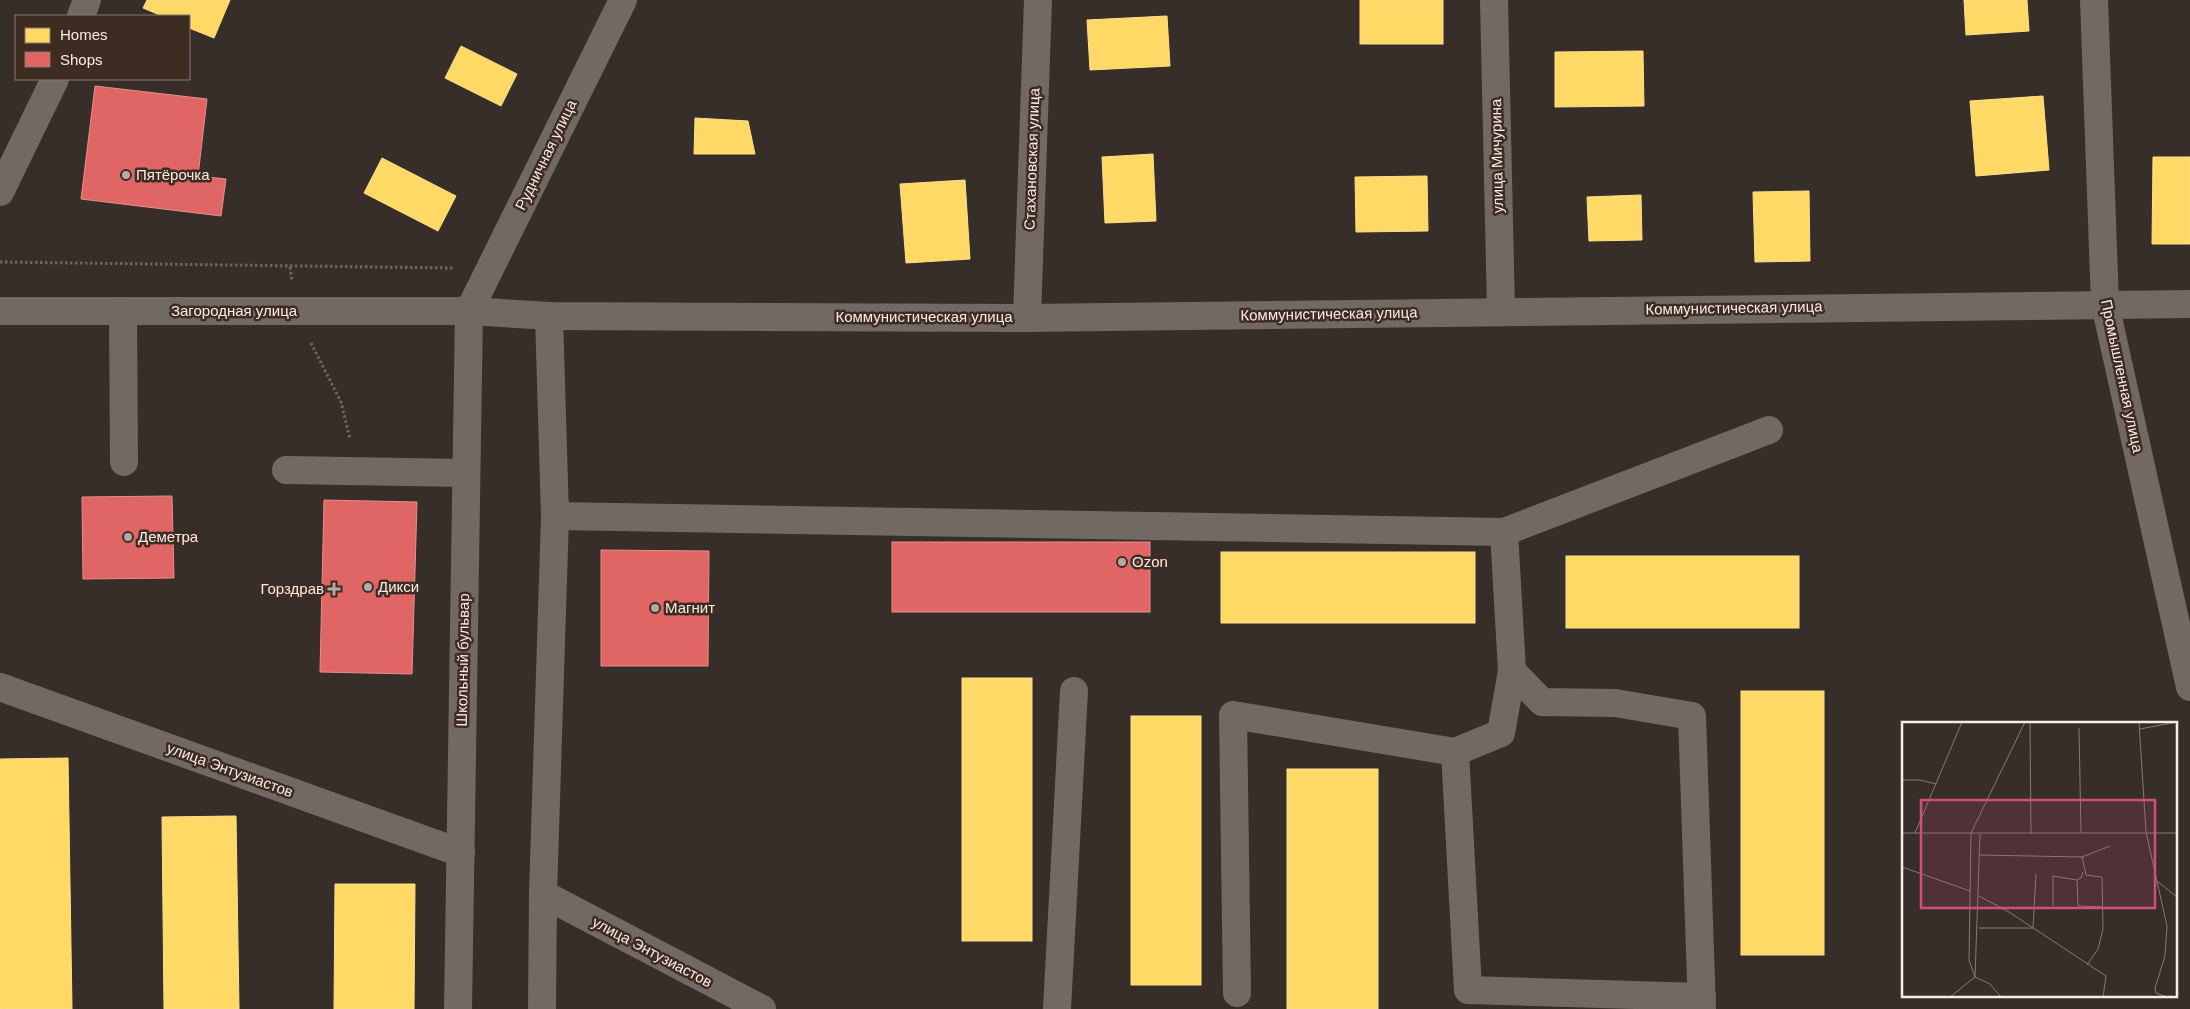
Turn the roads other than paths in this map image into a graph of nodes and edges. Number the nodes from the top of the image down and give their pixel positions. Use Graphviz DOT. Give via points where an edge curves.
graph roads {
  1 [pos="87,0"];
  2 [pos="623,0"];
  3 [pos="1038,0"];
  4 [pos="1494,0"];
  5 [pos="2094,0"];
  6 [pos="81,15"];
  7 [pos="55,80"];
  8 [pos="0,192"];
  9 [pos="2105,304"];
  10 [pos="2190,304"];
  11 [pos="0,311"];
  12 [pos="124,311"];
  13 [pos="469,311"];
  14 [pos="1501,311"];
  15 [pos="549,316"];
  16 [pos="1027,318"];
  17 [pos="1769,430"];
  18 [pos="124,462"];
  19 [pos="286,470"];
  20 [pos="466,473"];
  21 [pos="555,516"];
  22 [pos="1504,532"];
  23 [pos="1512,671"];
  24 [pos="0,686"];
  25 [pos="2190,688"];
  26 [pos="1074,692"];
  27 [pos="1455,752"];
  28 [pos="461,853"];
  29 [pos="543,894"];
  30 [pos="1237,993"];
  31 [pos="1702,1003"];
  32 [pos="458,1009"];
  33 [pos="542,1009"];
  34 [pos="762,1009"];
  35 [pos="1057,1009"];
  1 -- 6 [label="street"];
  2 -- 13 [label="street, Рудничная улица"];
  3 -- 16 [label="street, Стахановская улица"];
  4 -- 14 [label="street, улица Мичурина"];
  5 -- 9 [label="street, Промышленная улица"];
  7 -- 8 [label="street"];
  9 -- 10 [label="street, Коммунистическая улица"];
  9 -- 14 [label="street, Коммунистическая улица"];
  9 -- 25 [label="street, Промышленная улица"];
  11 -- 12 [label="street, Загородная улица"];
  12 -- 13 [label="street, Загородная улица"];
  12 -- 18 [label="street"];
  13 -- 15 [label="street, Коммунистическая улица"];
  13 -- 20 [label="street, Школьный бульвар"];
  14 -- 16 [label="street, Коммунистическая улица"];
  15 -- 16 [label="street, Коммунистическая улица"];
  15 -- 21 [label="street"];
  17 -- 22 [label="street"];
  19 -- 20 [label="street"];
  20 -- 28 [label="street, Школьный бульвар"];
  21 -- 22 [label="street"];
  21 -- 29 [label="street"];
  22 -- 23 [label="street"];
  23 -- 27 [label="street" via="1501,733"];
  23 -- 31 [label="street" via="1542,702 1615,703 1692,716"];
  24 -- 28 [label="street, улица Энтузиастов"];
  26 -- 35 [label="street"];
  27 -- 30 [label="street" via="1233,715"];
  27 -- 31 [label="street" via="1468,990"];
  28 -- 32 [label="street, Школьный бульвар"];
  29 -- 33 [label="street"];
  29 -- 34 [label="street, улица Энтузиастов"];
}
